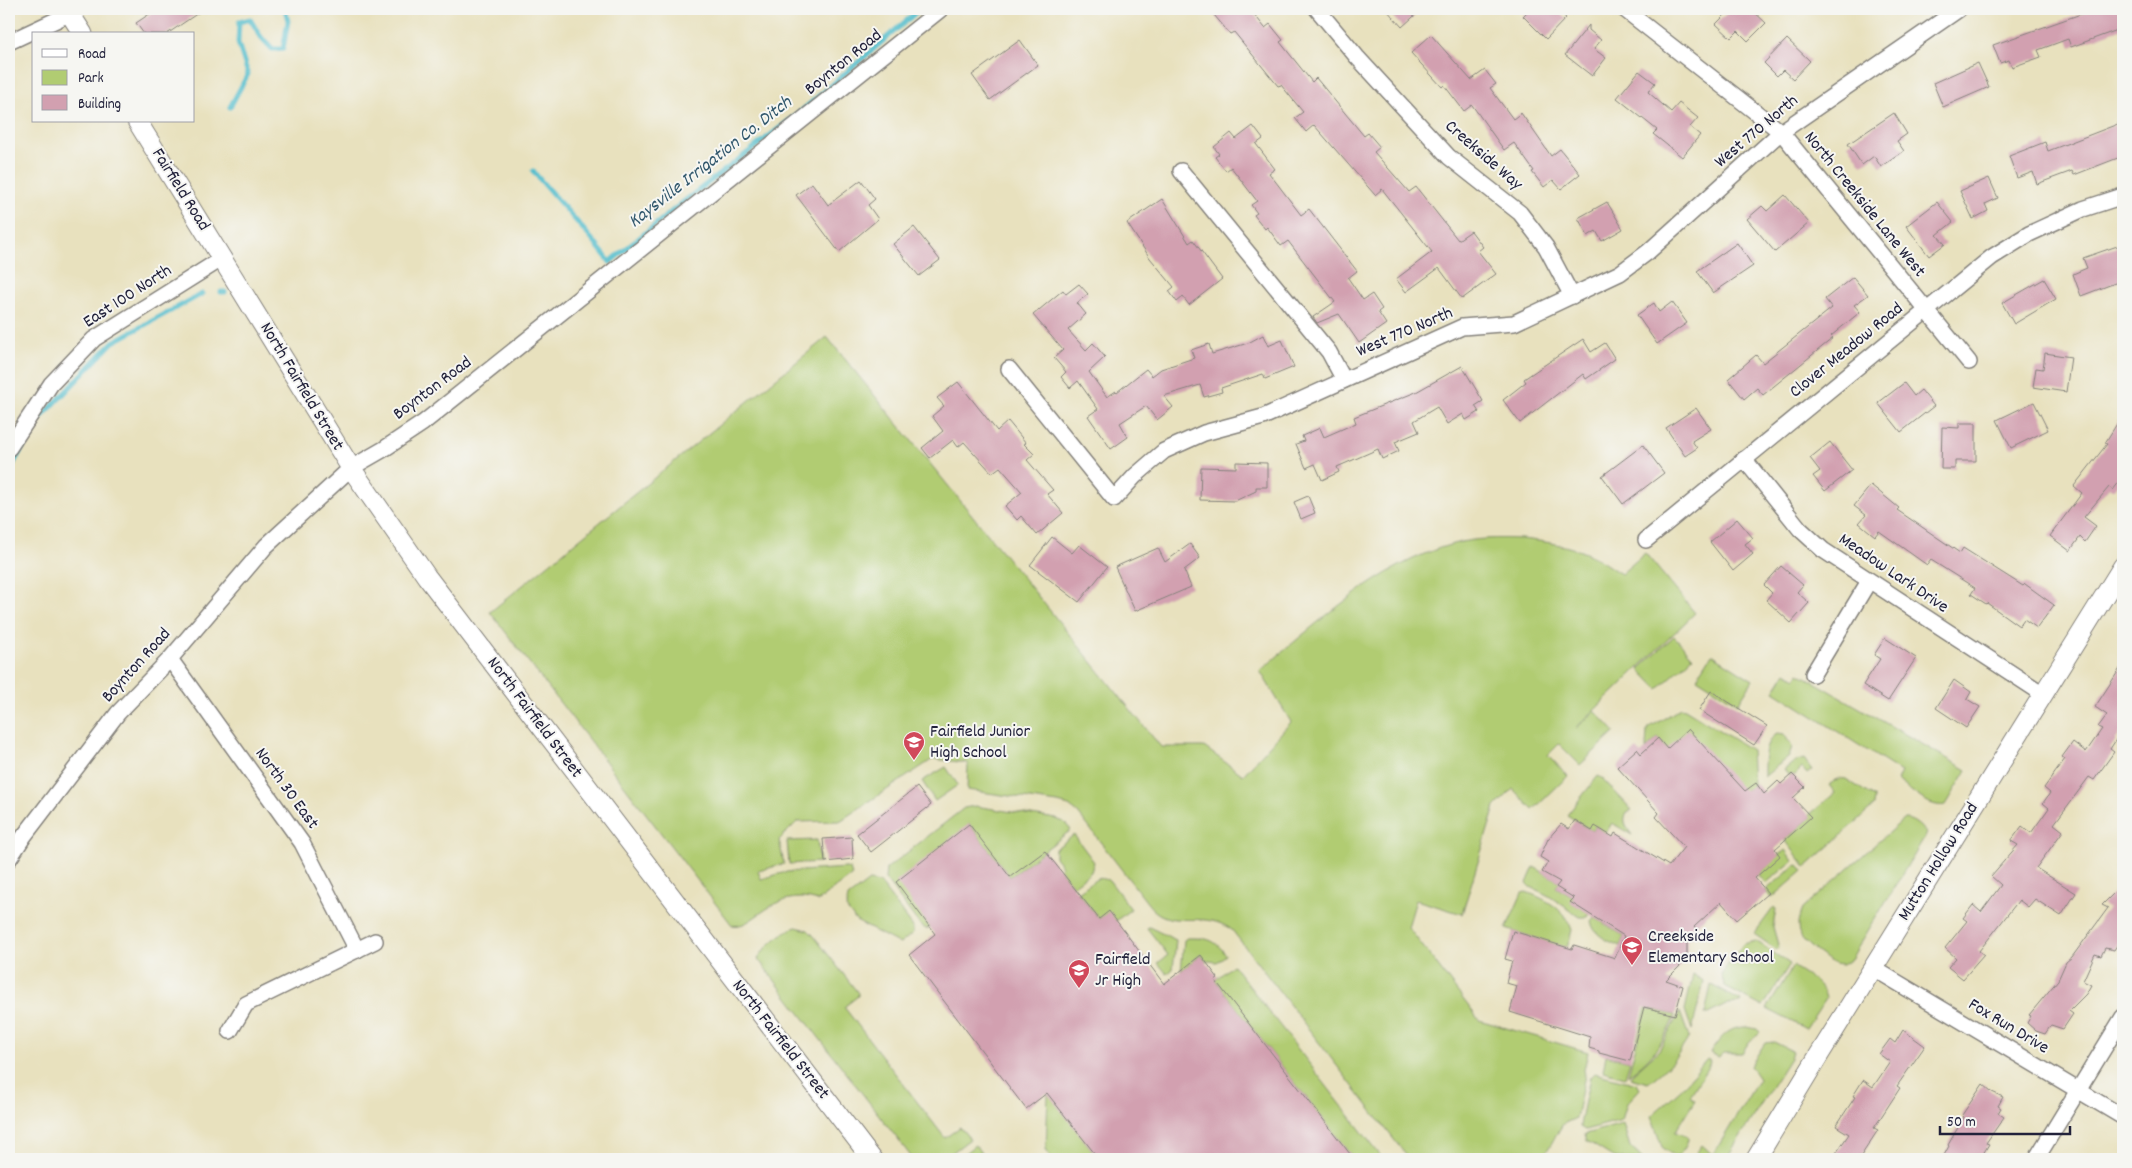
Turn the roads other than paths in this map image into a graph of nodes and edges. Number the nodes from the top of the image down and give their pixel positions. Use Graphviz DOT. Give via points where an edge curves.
graph roads {
  1 [pos="941,9"];
  2 [pos="1317,9"];
  3 [pos="1624,9"];
  4 [pos="1959,9"];
  5 [pos="72,10"];
  6 [pos="82,32"];
  7 [pos="9,42"];
  8 [pos="139,122"];
  9 [pos="1781,132"];
  10 [pos="1181,171"];
  11 [pos="2123,196"];
  12 [pos="223,258"];
  13 [pos="1572,296"];
  14 [pos="1926,310"];
  15 [pos="1969,362"];
  16 [pos="1009,369"];
  17 [pos="1344,380"];
  18 [pos="9,448"];
  19 [pos="1744,459"];
  20 [pos="351,468"];
  21 [pos="1646,540"];
  22 [pos="2123,566"];
  23 [pos="1869,581"];
  24 [pos="170,660"];
  25 [pos="1813,674"];
  26 [pos="2043,694"];
  27 [pos="9,860"];
  28 [pos="375,941"];
  29 [pos="357,950"];
  30 [pos="1873,968"];
  31 [pos="2123,1017"];
  32 [pos="230,1031"];
  33 [pos="2078,1090"];
  34 [pos="2123,1117"];
  35 [pos="872,1159"];
  36 [pos="1756,1159"];
  37 [pos="2036,1159"];
  1 -- 20 [label="street, Boynton Road" via="422,423"];
  2 -- 13 [label="street, Creekside Way" via="1449,157 1520,213 1546,247"];
  3 -- 9 [label="street, North Creekside Lane West"];
  4 -- 9 [label="street, West 770 North"];
  5 -- 6 [label="street"];
  5 -- 7 [label="street"];
  8 -- 12 [label="street, Fairfield Road"];
  9 -- 13 [label="street, West 770 North" via="1648,252 1620,273"];
  9 -- 14 [label="street, North Creekside Lane West"];
  10 -- 17 [label="street" via="1329,352"];
  11 -- 14 [label="street, Clover Meadow Road" via="2083,209 2029,234 1992,256"];
  12 -- 18 [label="street, East 100 North" via="94,339 51,384"];
  12 -- 20 [label="street, North Fairfield Street"];
  13 -- 17 [label="street, West 770 North" via="1514,323 1462,327"];
  14 -- 15 [label="street, North Creekside Lane West"];
  14 -- 19 [label="street, Clover Meadow Road"];
  16 -- 17 [label="street, West 770 North" via="1114,499 1164,451 1204,434 1263,417"];
  19 -- 21 [label="street, Clover Meadow Road"];
  19 -- 23 [label="street, Meadow Lark Drive" via="1800,529 1823,550"];
  20 -- 24 [label="street, Boynton Road" via="266,546"];
  20 -- 35 [label="street, North Fairfield Street" via="427,577"];
  22 -- 26 [label="street, Mutton Hollow Road"];
  23 -- 25 [label="street"];
  23 -- 26 [label="street, Meadow Lark Drive"];
  24 -- 27 [label="street, Boynton Road" via="118,713"];
  24 -- 29 [label="street, North 30 East" via="302,843"];
  26 -- 30 [label="street, Mutton Hollow Road"];
  28 -- 29 [label="street"];
  29 -- 32 [label="street" via="246,1004"];
  30 -- 33 [label="street, Fox Run Drive"];
  30 -- 36 [label="street, Mutton Hollow Road"];
  31 -- 33 [label="street"];
  33 -- 34 [label="street, Fox Run Drive"];
  33 -- 37 [label="street"];
}
